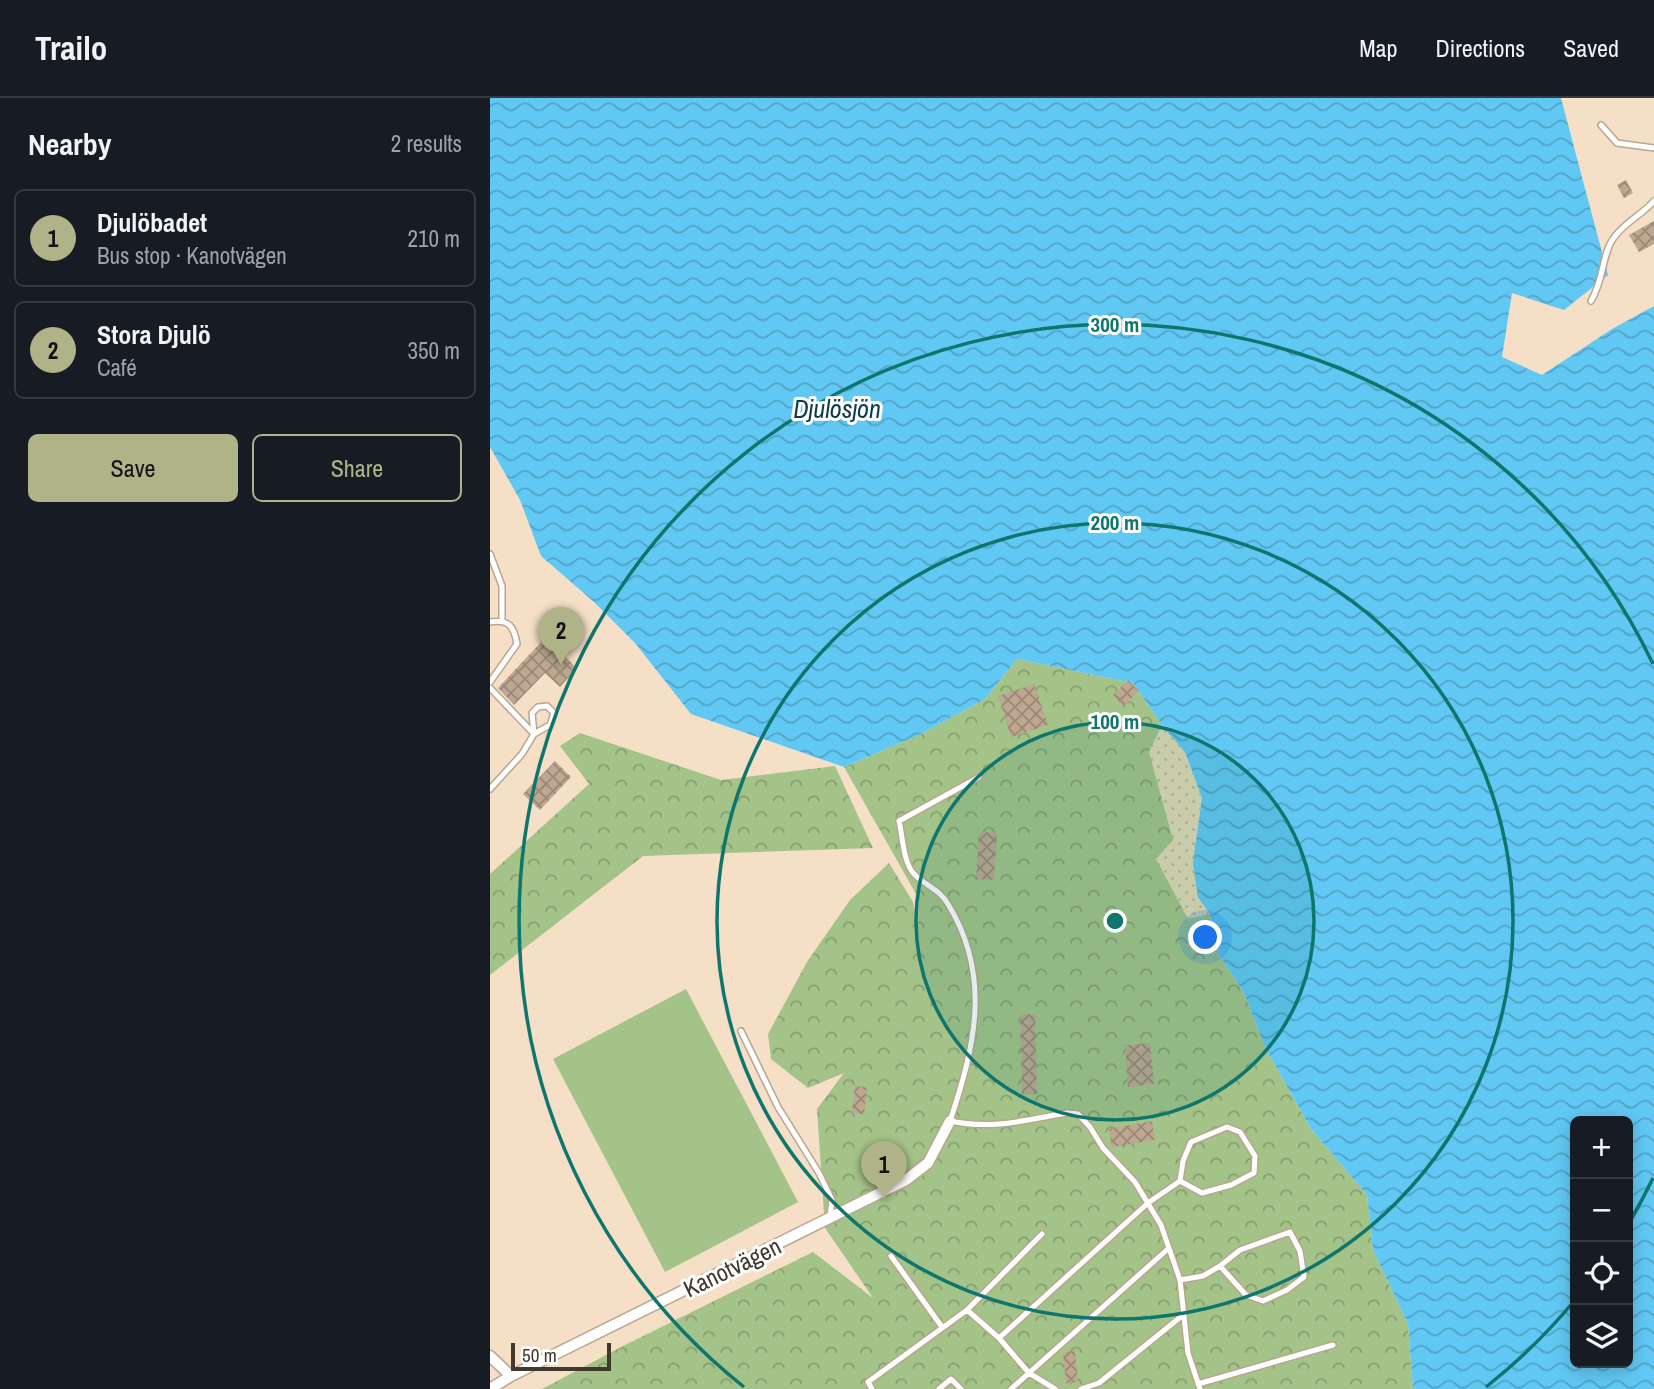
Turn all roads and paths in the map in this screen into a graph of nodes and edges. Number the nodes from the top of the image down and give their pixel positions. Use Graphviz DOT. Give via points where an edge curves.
graph roads {
  1 [pos="1601,125"];
  2 [pos="1654,148"];
  3 [pos="1654,201"];
  4 [pos="1591,301"];
  5 [pos="490,554"];
  6 [pos="502,620"];
  7 [pos="490,622"];
  8 [pos="490,682"];
  9 [pos="490,688"];
  10 [pos="534,734"];
  11 [pos="979,776"];
  12 [pos="490,789"];
  13 [pos="740,1031"];
  14 [pos="950,1121"];
  15 [pos="1180,1181"];
  16 [pos="1149,1203"];
  17 [pos="830,1219"];
  18 [pos="1042,1234"];
  19 [pos="1169,1248"];
  20 [pos="891,1256"];
  21 [pos="1220,1266"];
  22 [pos="1180,1280"];
  23 [pos="967,1310"];
  24 [pos="1183,1315"];
  25 [pos="942,1327"];
  26 [pos="999,1338"];
  27 [pos="1333,1345"];
  28 [pos="490,1356"];
  29 [pos="1029,1373"];
  30 [pos="511,1376"];
  31 [pos="1199,1387"];
  32 [pos="490,1389"];
  33 [pos="873,1389"];
  34 [pos="939,1389"];
  35 [pos="961,1389"];
  36 [pos="1011,1389"];
  37 [pos="1055,1389"];
  38 [pos="1081,1389"];
  1 -- 2 [label="lane" via="1618,143"];
  3 -- 4 [label="lane" via="1613,238"];
  5 -- 6 [label="lane" via="502,586"];
  6 -- 7 [label="lane"];
  6 -- 8 [label="lane" via="515,633 517,644"];
  9 -- 10 [label="lane"];
  10 -- 10 [label="lane" via="554,719 547,706 538,706 532,713"];
  10 -- 12 [label="lane"];
  11 -- 14 [label="lane" via="899,821 909,867 947,902 975,975 974,1028"];
  13 -- 17 [label="lane" via="832,1199"];
  14 -- 16 [label="lane" via="1001,1125 1078,1114"];
  14 -- 17 [label="street, Kanotvägen" via="924,1168"];
  15 -- 15 [label="lane" via="1202,1193 1231,1185 1254,1173 1255,1156 1240,1132 1227,1128 1191,1142"];
  15 -- 16 [label="lane"];
  16 -- 19 [label="lane"];
  16 -- 26 [label="lane"];
  17 -- 30 [label="street, Kanotvägen"];
  18 -- 23 [label="lane"];
  19 -- 22 [label="lane"];
  19 -- 29 [label="lane"];
  20 -- 25 [label="lane"];
  21 -- 21 [label="lane" via="1240,1250 1290,1232 1300,1251 1304,1277 1263,1301 1246,1295"];
  21 -- 22 [label="lane" via="1203,1276"];
  22 -- 24 [label="lane"];
  23 -- 25 [label="lane"];
  23 -- 26 [label="lane"];
  24 -- 31 [label="lane"];
  24 -- 38 [label="lane" via="1099,1383"];
  25 -- 33 [label="lane" via="868,1382"];
  26 -- 29 [label="lane"];
  27 -- 31 [label="lane"];
  28 -- 30 [label="street"];
  29 -- 36 [label="lane"];
  29 -- 37 [label="lane"];
  30 -- 32 [label="street, Kanotvägen"];
  34 -- 35 [label="lane" via="951,1379"];
}
